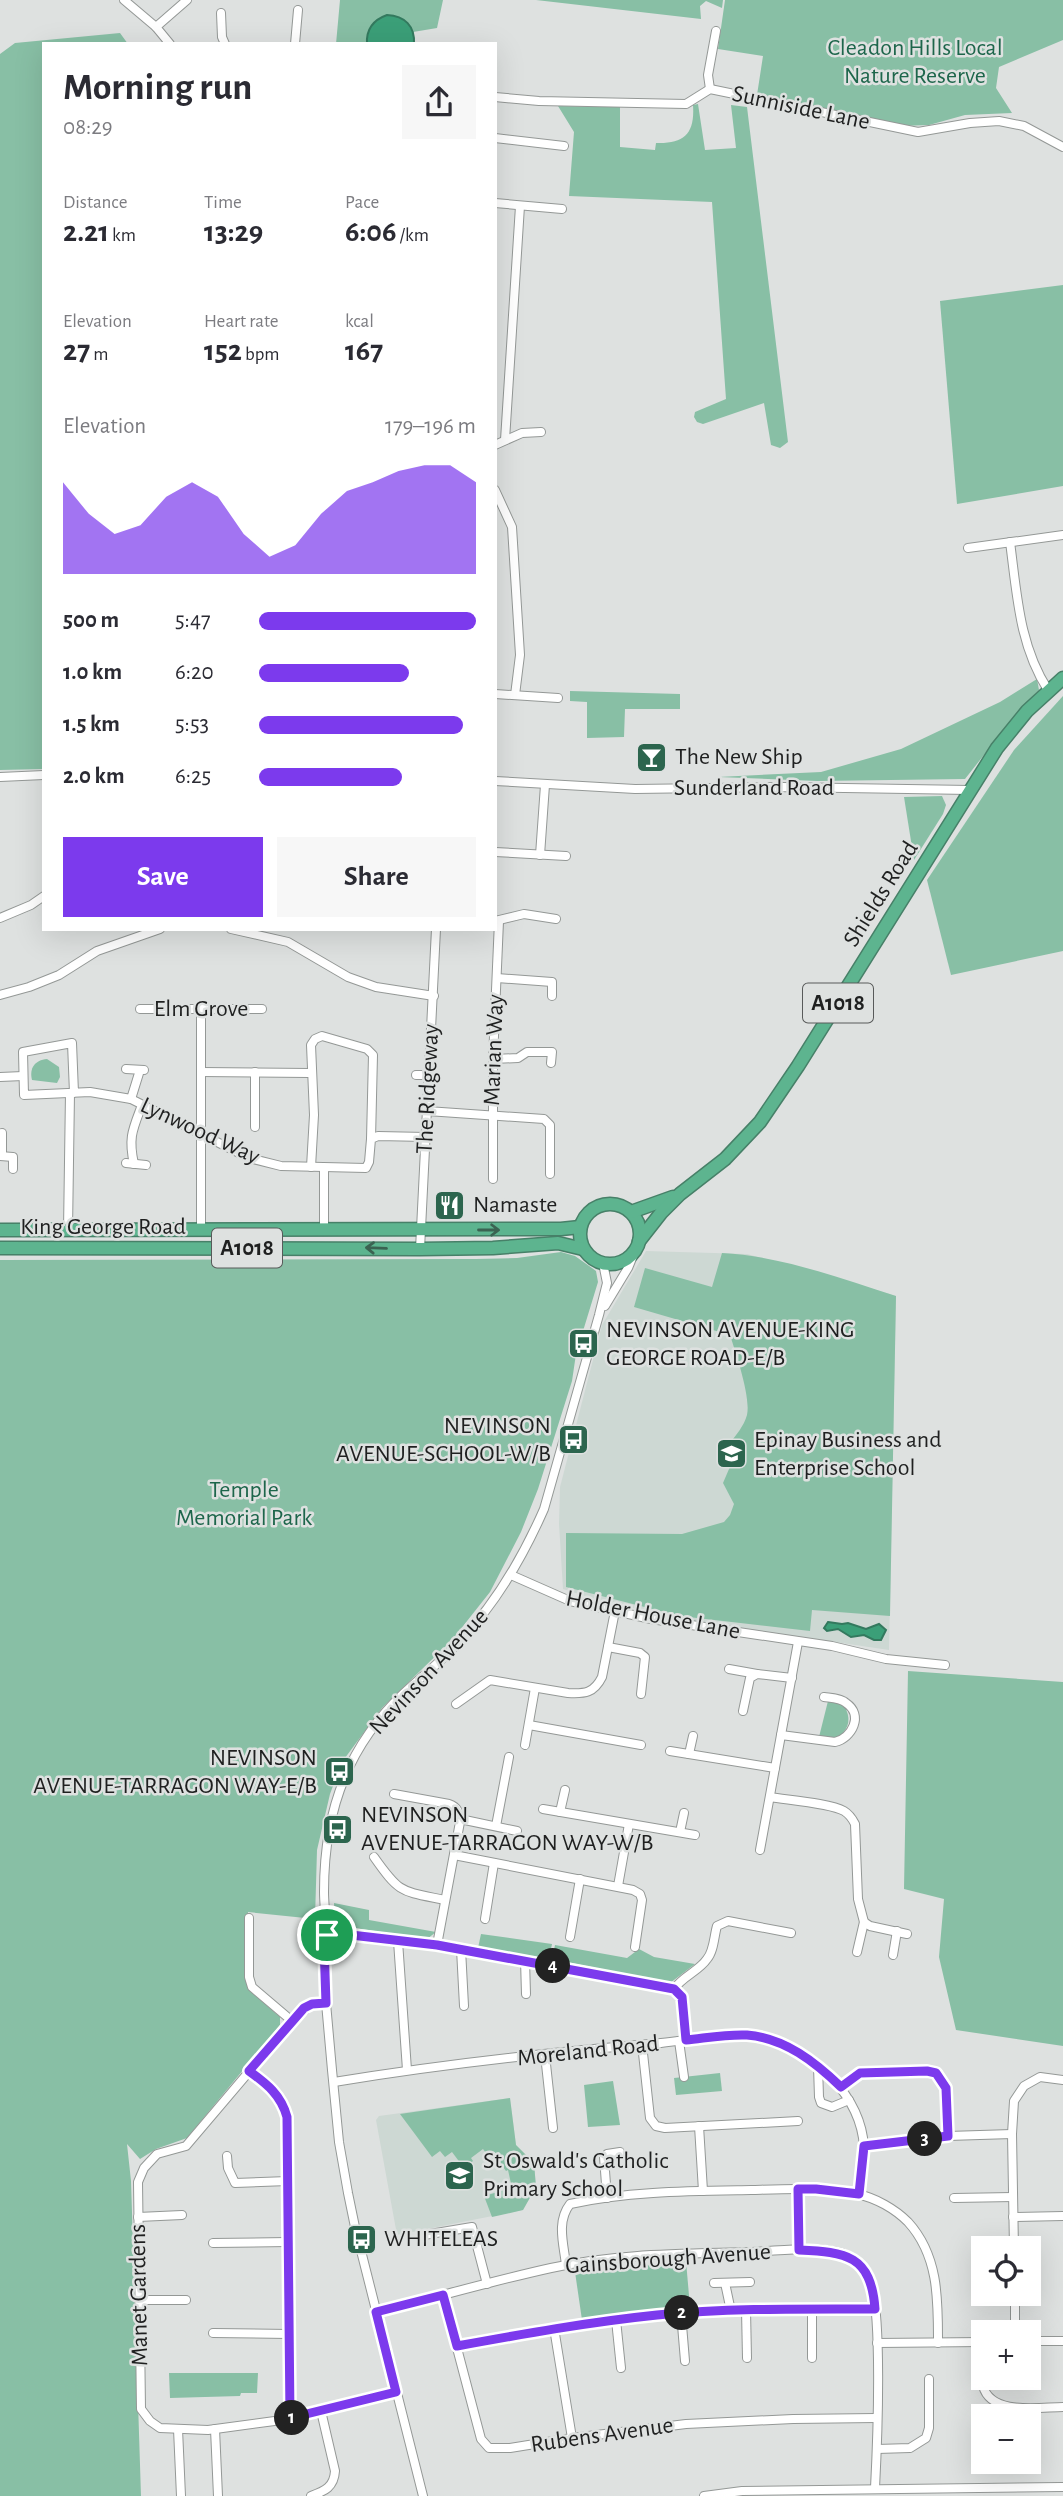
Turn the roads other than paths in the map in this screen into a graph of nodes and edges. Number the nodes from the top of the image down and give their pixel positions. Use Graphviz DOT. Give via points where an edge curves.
graph roads {
  1 [pos="124,0"];
  2 [pos="187,0"];
  3 [pos="298,10"];
  4 [pos="221,13"];
  5 [pos="156,27"];
  6 [pos="716,31"];
  7 [pos="168,42"];
  8 [pos="224,42"];
  9 [pos="295,42"];
  10 [pos="710,89"];
  11 [pos="497,97"];
  12 [pos="497,138"];
  13 [pos="564,146"];
  14 [pos="1063,147"];
  15 [pos="497,203"];
  16 [pos="520,206"];
  17 [pos="562,209"];
  18 [pos="541,432"];
  19 [pos="505,440"];
  20 [pos="497,444"];
  21 [pos="497,494"];
  22 [pos="1063,535"];
  23 [pos="1010,542"];
  24 [pos="968,548"];
  25 [pos="1063,678"];
  26 [pos="1048,690"];
  27 [pos="497,694"];
  28 [pos="515,695"];
  29 [pos="558,698"];
  30 [pos="42,775"];
  31 [pos="0,777"];
  32 [pos="497,781"];
  33 [pos="545,785"];
  34 [pos="970,790"];
  35 [pos="497,852"];
  36 [pos="540,855"];
  37 [pos="566,856"];
  38 [pos="42,897"];
  39 [pos="0,918"];
  40 [pos="555,919"];
  41 [pos="497,921"];
  42 [pos="154,931"];
  43 [pos="240,931"];
  44 [pos="436,931"];
  45 [pos="497,931"];
  46 [pos="496,978"];
  47 [pos="0,995"];
  48 [pos="434,996"];
  49 [pos="552,996"];
  50 [pos="140,1009"];
  51 [pos="201,1009"];
  52 [pos="262,1009"];
  53 [pos="493,1059"];
  54 [pos="551,1063"];
  55 [pos="126,1069"];
  56 [pos="201,1072"];
  57 [pos="255,1072"];
  58 [pos="310,1073"];
  59 [pos="416,1075"];
  60 [pos="429,1075"];
  61 [pos="23,1076"];
  62 [pos="0,1077"];
  63 [pos="72,1093"];
  64 [pos="131,1099"];
  65 [pos="142,1105"];
  66 [pos="427,1111"];
  67 [pos="492,1115"];
  68 [pos="255,1127"];
  69 [pos="2,1133"];
  70 [pos="201,1133"];
  71 [pos="426,1137"];
  72 [pos="371,1139"];
  73 [pos="1,1156"];
  74 [pos="146,1164"];
  75 [pos="311,1167"];
  76 [pos="324,1168"];
  77 [pos="13,1169"];
  78 [pos="550,1174"];
  79 [pos="493,1179"];
  80 [pos="680,1194"];
  81 [pos="631,1212"];
  82 [pos="580,1227"];
  83 [pos="0,1230"];
  84 [pos="68,1230"];
  85 [pos="324,1230"];
  86 [pos="421,1230"];
  87 [pos="201,1231"];
  88 [pos="637,1246"];
  89 [pos="0,1248"];
  90 [pos="201,1248"];
  91 [pos="583,1249"];
  92 [pos="420,1250"];
  93 [pos="603,1264"];
  94 [pos="599,1314"];
  95 [pos="511,1575"];
  96 [pos="615,1611"];
  97 [pos="798,1642"];
  98 [pos="608,1647"];
  99 [pos="945,1665"];
  100 [pos="729,1669"];
  101 [pos="757,1674"];
  102 [pos="792,1678"];
  103 [pos="536,1688"];
  104 [pos="641,1694"];
  105 [pos="824,1697"];
  106 [pos="456,1704"];
  107 [pos="743,1711"];
  108 [pos="528,1725"];
  109 [pos="781,1735"];
  110 [pos="693,1736"];
  111 [pos="525,1745"];
  112 [pos="641,1745"];
  113 [pos="670,1751"];
  114 [pos="689,1754"];
  115 [pos="509,1757"];
  116 [pos="775,1768"];
  117 [pos="565,1790"];
  118 [pos="394,1794"];
  119 [pos="770,1797"];
  120 [pos="543,1809"];
  121 [pos="560,1812"];
  122 [pos="684,1813"];
  123 [pos="460,1819"];
  124 [pos="629,1824"];
  125 [pos="496,1826"];
  126 [pos="517,1830"];
  127 [pos="681,1832"];
  128 [pos="695,1835"];
  129 [pos="760,1850"];
  130 [pos="454,1855"];
  131 [pos="374,1857"];
  132 [pos="494,1863"];
  133 [pos="580,1879"];
  134 [pos="618,1886"];
  135 [pos="445,1900"];
  136 [pos="249,1917"];
  137 [pos="485,1919"];
  138 [pos="864,1922"];
  139 [pos="897,1931"];
  140 [pos="791,1933"];
  141 [pos="907,1934"];
  142 [pos="327,1935"];
  143 [pos="570,1937"];
  144 [pos="398,1941"];
  145 [pos="437,1945"];
  146 [pos="635,1947"];
  147 [pos="461,1950"];
  148 [pos="857,1952"];
  149 [pos="893,1955"];
  150 [pos="524,1960"];
  151 [pos="674,1989"];
  152 [pos="526,1994"];
  153 [pos="326,2003"];
  154 [pos="464,2006"];
  155 [pos="292,2021"];
  156 [pos="682,2041"];
  157 [pos="642,2044"];
  158 [pos="545,2055"];
  159 [pos="818,2066"];
  160 [pos="407,2070"];
  161 [pos="249,2071"];
  162 [pos="684,2077"];
  163 [pos="1063,2080"];
  164 [pos="334,2082"];
  165 [pos="841,2087"];
  166 [pos="849,2100"];
  167 [pos="798,2121"];
  168 [pos="699,2126"];
  169 [pos="553,2128"];
  170 [pos="1012,2134"];
  171 [pos="948,2136"];
  172 [pos="864,2146"];
  173 [pos="620,2152"];
  174 [pos="227,2156"];
  175 [pos="288,2181"];
  176 [pos="798,2189"];
  177 [pos="702,2191"];
  178 [pos="859,2194"];
  179 [pos="1013,2197"];
  180 [pos="607,2198"];
  181 [pos="954,2198"];
  182 [pos="183,2214"];
  183 [pos="1063,2216"];
  184 [pos="138,2217"];
  185 [pos="1013,2217"];
  186 [pos="1014,2236"];
  187 [pos="288,2242"];
  188 [pos="214,2243"];
  189 [pos="434,2243"];
  190 [pos="799,2250"];
  191 [pos="566,2265"];
  192 [pos="750,2281"];
  193 [pos="714,2283"];
  194 [pos="725,2283"];
  195 [pos="486,2284"];
  196 [pos="443,2295"];
  197 [pos="139,2300"];
  198 [pos="186,2300"];
  199 [pos="875,2309"];
  200 [pos="746,2310"];
  201 [pos="812,2310"];
  202 [pos="731,2311"];
  203 [pos="376,2312"];
  204 [pos="681,2313"];
  205 [pos="616,2320"];
  206 [pos="554,2329"];
  207 [pos="214,2333"];
  208 [pos="289,2334"];
  209 [pos="1041,2341"];
  210 [pos="1063,2341"];
  211 [pos="971,2342"];
  212 [pos="877,2343"];
  213 [pos="938,2343"];
  214 [pos="457,2346"];
  215 [pos="747,2358"];
  216 [pos="812,2358"];
  217 [pos="685,2361"];
  218 [pos="621,2368"];
  219 [pos="929,2379"];
  220 [pos="985,2390"];
  221 [pos="396,2392"];
  222 [pos="1063,2407"];
  223 [pos="321,2411"];
  224 [pos="290,2418"];
  225 [pos="876,2418"];
  226 [pos="178,2429"];
  227 [pos="215,2429"];
  228 [pos="572,2438"];
  229 [pos="877,2449"];
  230 [pos="1063,2487"];
  231 [pos="875,2488"];
  232 [pos="422,2495"];
  233 [pos="720,2495"];
  234 [pos="181,2496"];
  235 [pos="218,2496"];
  236 [pos="311,2496"];
  237 [pos="704,2496"];
  1 -- 5 [label="street"];
  2 -- 5 [label="street"];
  3 -- 9 [label="street"];
  4 -- 8 [label="street"];
  5 -- 7 [label="street"];
  6 -- 10 [label="street"];
  10 -- 11 [label="street, Sunniside Lane" via="686,104"];
  10 -- 14 [label="street, Sunniside Lane" via="918,132 999,121 1024,126"];
  12 -- 13 [label="street"];
  15 -- 16 [label="street"];
  16 -- 17 [label="street"];
  16 -- 19 [label="street"];
  18 -- 19 [label="street"];
  19 -- 20 [label="street"];
  21 -- 28 [label="street" via="513,537 520,655"];
  22 -- 23 [label="street"];
  23 -- 24 [label="street"];
  23 -- 26 [label="street" via="1024,637"];
  25 -- 26 [label="highway, Shields Road / A1018"];
  26 -- 34 [label="highway, Shields Road / A1018" via="997,748"];
  27 -- 28 [label="street"];
  28 -- 29 [label="street"];
  30 -- 31 [label="street"];
  32 -- 33 [label="street, Sunderland Road"];
  33 -- 34 [label="street, Sunderland Road"];
  33 -- 36 [label="street"];
  34 -- 80 [label="highway, Shields Road / A1018" via="760,1122 725,1159"];
  35 -- 36 [label="street"];
  36 -- 37 [label="street"];
  38 -- 39 [label="street"];
  40 -- 41 [label="street" via="524,914"];
  42 -- 47 [label="street" via="97,951 59,975"];
  43 -- 48 [label="street" via="288,942 348,977 376,987"];
  44 -- 48 [label="street, The Ridgeway"];
  45 -- 46 [label="street, Marian Way"];
  46 -- 49 [label="street" via="552,982"];
  46 -- 53 [label="street, Marian Way"];
  48 -- 60 [label="street, The Ridgeway"];
  50 -- 51 [label="street, Elm Grove"];
  51 -- 52 [label="street, Elm Grove"];
  51 -- 56 [label="street"];
  53 -- 54 [label="street" via="552,1052"];
  53 -- 67 [label="street, Marian Way"];
  55 -- 64 [label="street" via="143,1070"];
  56 -- 57 [label="street"];
  56 -- 70 [label="street"];
  57 -- 58 [label="street"];
  57 -- 68 [label="street"];
  58 -- 72 [label="street" via="315,1039 322,1036 367,1048 373,1055"];
  58 -- 75 [label="street" via="314,1115"];
  59 -- 60 [label="street"];
  60 -- 66 [label="street, The Ridgeway"];
  61 -- 62 [label="street"];
  61 -- 63 [label="street, Lynwood Way" via="23,1096"];
  61 -- 63 [label="street" via="23,1052 72,1043"];
  63 -- 64 [label="street, Lynwood Way"];
  63 -- 84 [label="street"];
  64 -- 65 [label="street, Lynwood Way"];
  65 -- 70 [label="street, Lynwood Way"];
  65 -- 74 [label="street" via="130,1163"];
  66 -- 67 [label="street"];
  66 -- 71 [label="street, The Ridgeway"];
  67 -- 78 [label="street" via="544,1119 550,1125"];
  67 -- 79 [label="street, Marian Way"];
  69 -- 73 [label="street"];
  70 -- 75 [label="street, Lynwood Way" via="249,1158"];
  70 -- 87 [label="street"];
  71 -- 72 [label="street"];
  71 -- 86 [label="street, The Ridgeway"];
  72 -- 76 [label="street, Lynwood Way" via="366,1168"];
  73 -- 77 [label="street" via="13,1157"];
  75 -- 76 [label="street, Lynwood Way"];
  76 -- 85 [label="street"];
  80 -- 81 [label="highway, Shields Road / A1018"];
  80 -- 88 [label="highway, Shields Road / A1018"];
  81 -- 82 [label="highway" via="612,1203 601,1205 584,1217"];
  81 -- 88 [label="highway" via="639,1225"];
  86 -- 82 [label="highway, King George Road / A1018, one-way"];
  82 -- 91 [label="highway"];
  83 -- 84 [label="highway, King George Road / A1018"];
  84 -- 87 [label="highway, King George Road / A1018"];
  85 -- 86 [label="highway, King George Road / A1018"];
  85 -- 87 [label="highway, King George Road / A1018"];
  86 -- 92 [label="street, The Ridgeway"];
  87 -- 90 [label="highway"];
  88 -- 93 [label="highway, A1018" via="621,1262"];
  88 -- 94 [label="street, Nevinson Avenue"];
  89 -- 90 [label="highway, King George Road / A1018"];
  92 -- 90 [label="highway, King George Road / A1018, one-way"];
  91 -- 92 [label="highway, King George Road / A1018" via="558,1243"];
  91 -- 93 [label="highway, A1018"];
  93 -- 94 [label="street, Nevinson Avenue" via="607,1283"];
  94 -- 95 [label="street, Nevinson Avenue" via="544,1509"];
  95 -- 96 [label="street, Holder House Lane" via="570,1601"];
  95 -- 142 [label="street, Nevinson Avenue" via="475,1625 374,1727 345,1777 327,1852"];
  96 -- 97 [label="street, Holder House Lane"];
  96 -- 98 [label="street"];
  97 -- 99 [label="street, Holder House Lane"];
  97 -- 102 [label="street"];
  98 -- 103 [label="street" via="602,1677 591,1692"];
  98 -- 104 [label="street" via="645,1657"];
  100 -- 101 [label="street"];
  101 -- 102 [label="street"];
  101 -- 107 [label="street" via="750,1678 741,1699"];
  102 -- 109 [label="street"];
  103 -- 106 [label="street" via="490,1680"];
  103 -- 108 [label="street"];
  105 -- 109 [label="street" via="846,1702 852,1709 850,1735 835,1742"];
  108 -- 111 [label="street"];
  108 -- 112 [label="street"];
  109 -- 116 [label="street"];
  110 -- 114 [label="street"];
  113 -- 114 [label="street"];
  114 -- 116 [label="street"];
  115 -- 125 [label="street"];
  116 -- 119 [label="street"];
  117 -- 121 [label="street"];
  118 -- 123 [label="street" via="456,1806"];
  119 -- 129 [label="street"];
  119 -- 138 [label="street" via="833,1808 851,1817"];
  120 -- 121 [label="street"];
  121 -- 124 [label="street"];
  122 -- 127 [label="street"];
  123 -- 125 [label="street"];
  123 -- 130 [label="street"];
  124 -- 127 [label="street"];
  124 -- 134 [label="street"];
  125 -- 126 [label="street"];
  127 -- 128 [label="street"];
  130 -- 132 [label="street"];
  130 -- 135 [label="street"];
  131 -- 135 [label="street" via="404,1892"];
  132 -- 133 [label="street"];
  132 -- 137 [label="street"];
  133 -- 134 [label="street"];
  133 -- 143 [label="street"];
  134 -- 146 [label="street" via="640,1894 642,1900"];
  135 -- 145 [label="street"];
  136 -- 155 [label="street" via="252,1987"];
  138 -- 139 [label="street"];
  138 -- 148 [label="street"];
  139 -- 141 [label="street"];
  139 -- 149 [label="street"];
  140 -- 151 [label="street" via="723,1922 717,1926 706,1961 681,1978"];
  142 -- 144 [label="street"];
  142 -- 153 [label="street, Nevinson Avenue"];
  144 -- 145 [label="street"];
  144 -- 160 [label="street"];
  145 -- 147 [label="street"];
  147 -- 150 [label="street"];
  147 -- 154 [label="street"];
  150 -- 151 [label="street"];
  150 -- 152 [label="street"];
  151 -- 156 [label="street" via="682,1997"];
  153 -- 155 [label="street, Manet Gardens" via="312,2004"];
  153 -- 164 [label="street, Nevinson Avenue"];
  155 -- 161 [label="street, Manet Gardens"];
  156 -- 157 [label="street, Moreland Road"];
  156 -- 159 [label="street, Moreland Road" via="745,2035 767,2038"];
  156 -- 162 [label="street"];
  157 -- 158 [label="street, Moreland Road"];
  157 -- 168 [label="street" via="650,2118 665,2128"];
  158 -- 160 [label="street, Moreland Road"];
  158 -- 169 [label="street"];
  159 -- 165 [label="street, Moreland Road"];
  159 -- 166 [label="street" via="821,2103 832,2107"];
  160 -- 164 [label="street, Moreland Road"];
  161 -- 175 [label="street" via="284,2105"];
  161 -- 184 [label="street, Manet Gardens" via="186,2146 158,2154 144,2168 138,2182"];
  163 -- 170 [label="street" via="1040,2077 1024,2086 1014,2101"];
  164 -- 203 [label="street, Nevinson Avenue" via="339,2142"];
  165 -- 166 [label="street, Moreland Road"];
  165 -- 171 [label="street" via="860,2073 936,2073 946,2088"];
  166 -- 172 [label="street, Moreland Road"];
  167 -- 168 [label="street"];
  168 -- 177 [label="street"];
  170 -- 171 [label="street"];
  170 -- 179 [label="street"];
  171 -- 172 [label="street"];
  172 -- 178 [label="street, Moreland Road"];
  173 -- 180 [label="street" via="600,2156"];
  174 -- 175 [label="street" via="234,2183"];
  175 -- 187 [label="street"];
  176 -- 177 [label="street"];
  176 -- 178 [label="street"];
  176 -- 190 [label="street"];
  177 -- 180 [label="street"];
  178 -- 213 [label="street" via="887,2205 924,2243 939,2296"];
  179 -- 181 [label="street"];
  179 -- 185 [label="street"];
  180 -- 191 [label="street" via="570,2204 563,2213"];
  182 -- 184 [label="street"];
  183 -- 185 [label="street"];
  184 -- 197 [label="street, Manet Gardens"];
  185 -- 186 [label="street"];
  187 -- 188 [label="street"];
  187 -- 208 [label="street"];
  189 -- 195 [label="street" via="428,2235 472,2227"];
  190 -- 191 [label="street, Gainsborough Avenue" via="622,2257"];
  190 -- 199 [label="street, Gainsborough Avenue" via="850,2257 867,2273"];
  191 -- 195 [label="street, Gainsborough Avenue"];
  192 -- 194 [label="street"];
  193 -- 194 [label="street"];
  194 -- 202 [label="street"];
  195 -- 196 [label="street, Gainsborough Avenue"];
  196 -- 203 [label="street, Gainsborough Avenue"];
  196 -- 214 [label="street, Rubens Avenue"];
  197 -- 198 [label="street"];
  197 -- 226 [label="street, Manet Gardens" via="141,2409 160,2428"];
  199 -- 201 [label="street"];
  199 -- 212 [label="street, Gainsborough Avenue"];
  200 -- 201 [label="street"];
  200 -- 202 [label="street"];
  200 -- 215 [label="street"];
  201 -- 216 [label="street"];
  202 -- 204 [label="street"];
  203 -- 221 [label="street, Nevinson Avenue"];
  204 -- 205 [label="street"];
  204 -- 217 [label="street"];
  205 -- 206 [label="street"];
  205 -- 218 [label="street"];
  206 -- 214 [label="street"];
  206 -- 228 [label="street"];
  207 -- 208 [label="street"];
  208 -- 224 [label="street"];
  209 -- 210 [label="street"];
  211 -- 213 [label="street"];
  212 -- 213 [label="street"];
  212 -- 225 [label="street, Gainsborough Avenue"];
  214 -- 228 [label="street, Rubens Avenue" via="484,2444 496,2450"];
  219 -- 229 [label="street" via="926,2438 910,2448"];
  220 -- 222 [label="street" via="989,2398 1005,2406"];
  221 -- 223 [label="street, Manet Gardens"];
  221 -- 232 [label="street, Nevinson Avenue"];
  223 -- 224 [label="street, Manet Gardens"];
  223 -- 236 [label="street" via="335,2478 328,2489"];
  224 -- 227 [label="street, Manet Gardens"];
  225 -- 228 [label="street, Rubens Avenue" via="686,2424"];
  225 -- 229 [label="street, Gainsborough Avenue"];
  226 -- 227 [label="street, Manet Gardens"];
  226 -- 234 [label="street"];
  227 -- 235 [label="street"];
  229 -- 231 [label="street, Gainsborough Avenue"];
  230 -- 231 [label="street"];
  231 -- 233 [label="street"];
  233 -- 237 [label="street"];
}
